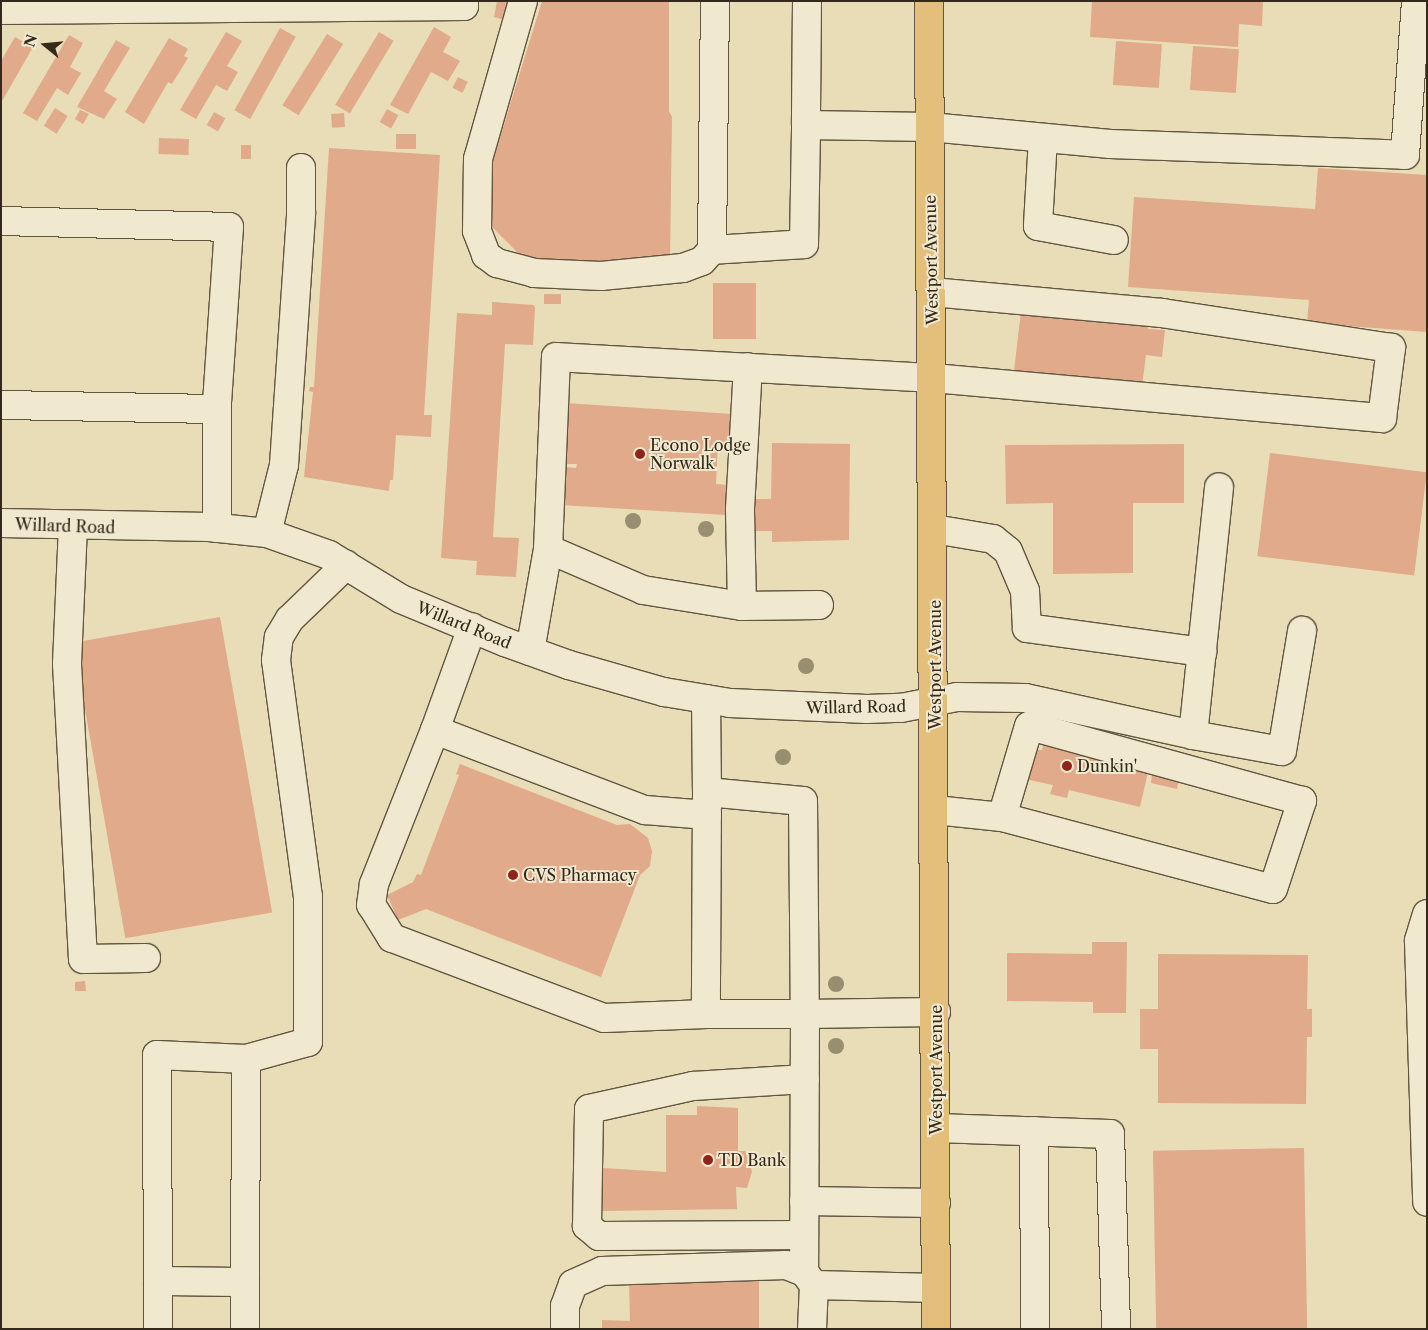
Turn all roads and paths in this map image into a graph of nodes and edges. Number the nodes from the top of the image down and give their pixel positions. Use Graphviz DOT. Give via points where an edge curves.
graph roads {
  1 [pos="464,1"];
  2 [pos="522,1"];
  3 [pos="715,1"];
  4 [pos="807,1"];
  5 [pos="929,1"];
  6 [pos="1416,1"];
  7 [pos="1,10"];
  8 [pos="806,125"];
  9 [pos="930,127"];
  10 [pos="1044,138"];
  11 [pos="301,168"];
  12 [pos="1,221"];
  13 [pos="1114,240"];
  14 [pos="712,250"];
  15 [pos="932,292"];
  16 [pos="748,368"];
  17 [pos="933,378"];
  18 [pos="217,401"];
  19 [pos="1,405"];
  20 [pos="1219,487"];
  21 [pos="1,523"];
  22 [pos="73,526"];
  23 [pos="217,528"];
  24 [pos="934,529"];
  25 [pos="267,533"];
  26 [pos="548,549"];
  27 [pos="346,565"];
  28 [pos="820,605"];
  29 [pos="742,606"];
  30 [pos="472,628"];
  31 [pos="1302,631"];
  32 [pos="530,651"];
  33 [pos="1202,652"];
  34 [pos="706,699"];
  35 [pos="935,702"];
  36 [pos="435,730"];
  37 [pos="1193,735"];
  38 [pos="707,804"];
  39 [pos="935,810"];
  40 [pos="1002,817"];
  41 [pos="1427,914"];
  42 [pos="146,958"];
  43 [pos="936,1012"];
  44 [pos="706,1014"];
  45 [pos="805,1014"];
  46 [pos="246,1059"];
  47 [pos="805,1079"];
  48 [pos="1425,1122"];
  49 [pos="936,1128"];
  50 [pos="1034,1131"];
  51 [pos="804,1201"];
  52 [pos="1427,1202"];
  53 [pos="936,1203"];
  54 [pos="804,1235"];
  55 [pos="809,1279"];
  56 [pos="158,1281"];
  57 [pos="244,1282"];
  58 [pos="936,1288"];
  59 [pos="158,1329"];
  60 [pos="245,1329"];
  61 [pos="565,1329"];
  62 [pos="812,1329"];
  63 [pos="936,1329"];
  64 [pos="1035,1329"];
  65 [pos="1116,1329"];
  1 -- 7 [label="street" via="464,6"];
  2 -- 14 [label="street" via="478,159 476,231 486,255 497,262 534,273 601,276 683,268 702,261"];
  3 -- 14 [label="street"];
  4 -- 8 [label="street"];
  5 -- 9 [label="main road, Westport Avenue"];
  6 -- 10 [label="street" via="1405,155 1110,144"];
  8 -- 9 [label="street"];
  8 -- 14 [label="street" via="804,244"];
  9 -- 10 [label="street"];
  9 -- 15 [label="main road, Westport Avenue"];
  10 -- 13 [label="street" via="1038,226"];
  11 -- 25 [label="street" via="301,213 284,465"];
  12 -- 18 [label="street" via="230,227"];
  15 -- 17 [label="main road, Westport Avenue"];
  15 -- 17 [label="street" via="1162,313 1391,348 1382,418"];
  16 -- 17 [label="street"];
  16 -- 26 [label="street" via="556,357"];
  16 -- 29 [label="street" via="740,509"];
  17 -- 24 [label="main road, Westport Avenue"];
  18 -- 19 [label="street" via="212,408"];
  18 -- 23 [label="street"];
  20 -- 33 [label="street"];
  21 -- 22 [label="street, Willard Road"];
  22 -- 23 [label="street, Willard Road"];
  22 -- 42 [label="street" via="67,664 83,959"];
  23 -- 25 [label="street, Willard Road"];
  24 -- 33 [label="street" via="993,539 1008,551 1025,591 1027,628"];
  24 -- 35 [label="main road, Westport Avenue"];
  25 -- 27 [label="street, Willard Road" via="329,555"];
  26 -- 29 [label="street" via="642,590"];
  26 -- 32 [label="street"];
  27 -- 30 [label="street, Willard Road" via="401,599"];
  27 -- 46 [label="street" via="290,619 279,637 276,660 308,897 308,1042"];
  28 -- 29 [label="street"];
  30 -- 32 [label="street, Willard Road"];
  30 -- 36 [label="street"];
  31 -- 37 [label="street, Willard Road" via="1282,750"];
  32 -- 34 [label="street, Willard Road" via="612,679"];
  33 -- 37 [label="street"];
  34 -- 35 [label="street, Willard Road" via="800,708 858,709 901,708"];
  34 -- 38 [label="street"];
  35 -- 37 [label="street, Willard Road" via="979,696 1024,698"];
  35 -- 39 [label="main road, Westport Avenue"];
  36 -- 38 [label="street" via="645,810"];
  36 -- 44 [label="street" via="374,884 371,905 392,938 604,1018"];
  38 -- 44 [label="street"];
  38 -- 45 [label="street" via="803,801"];
  39 -- 40 [label="street"];
  39 -- 43 [label="main road, Westport Avenue"];
  40 -- 40 [label="street" via="1029,726 1302,801 1273,889"];
  41 -- 48 [label="street" via="1420,941"];
  43 -- 45 [label="street"];
  43 -- 49 [label="main road, Westport Avenue"];
  44 -- 45 [label="street"];
  45 -- 47 [label="street"];
  46 -- 56 [label="street" via="157,1055"];
  46 -- 57 [label="street"];
  47 -- 51 [label="street"];
  47 -- 54 [label="street" via="694,1086 589,1109 587,1226 599,1236"];
  48 -- 52 [label="street"];
  49 -- 50 [label="street"];
  49 -- 53 [label="main road, Westport Avenue"];
  50 -- 64 [label="street"];
  50 -- 65 [label="street" via="1110,1134"];
  51 -- 53 [label="street"];
  51 -- 54 [label="street"];
  53 -- 58 [label="main road, Westport Avenue"];
  54 -- 55 [label="street"];
  55 -- 58 [label="street"];
  55 -- 61 [label="street" via="786,1265 602,1270 573,1284 565,1306"];
  55 -- 62 [label="street"];
  56 -- 57 [label="street"];
  56 -- 59 [label="street"];
  57 -- 60 [label="street"];
  58 -- 63 [label="main road, Westport Avenue"];
}
